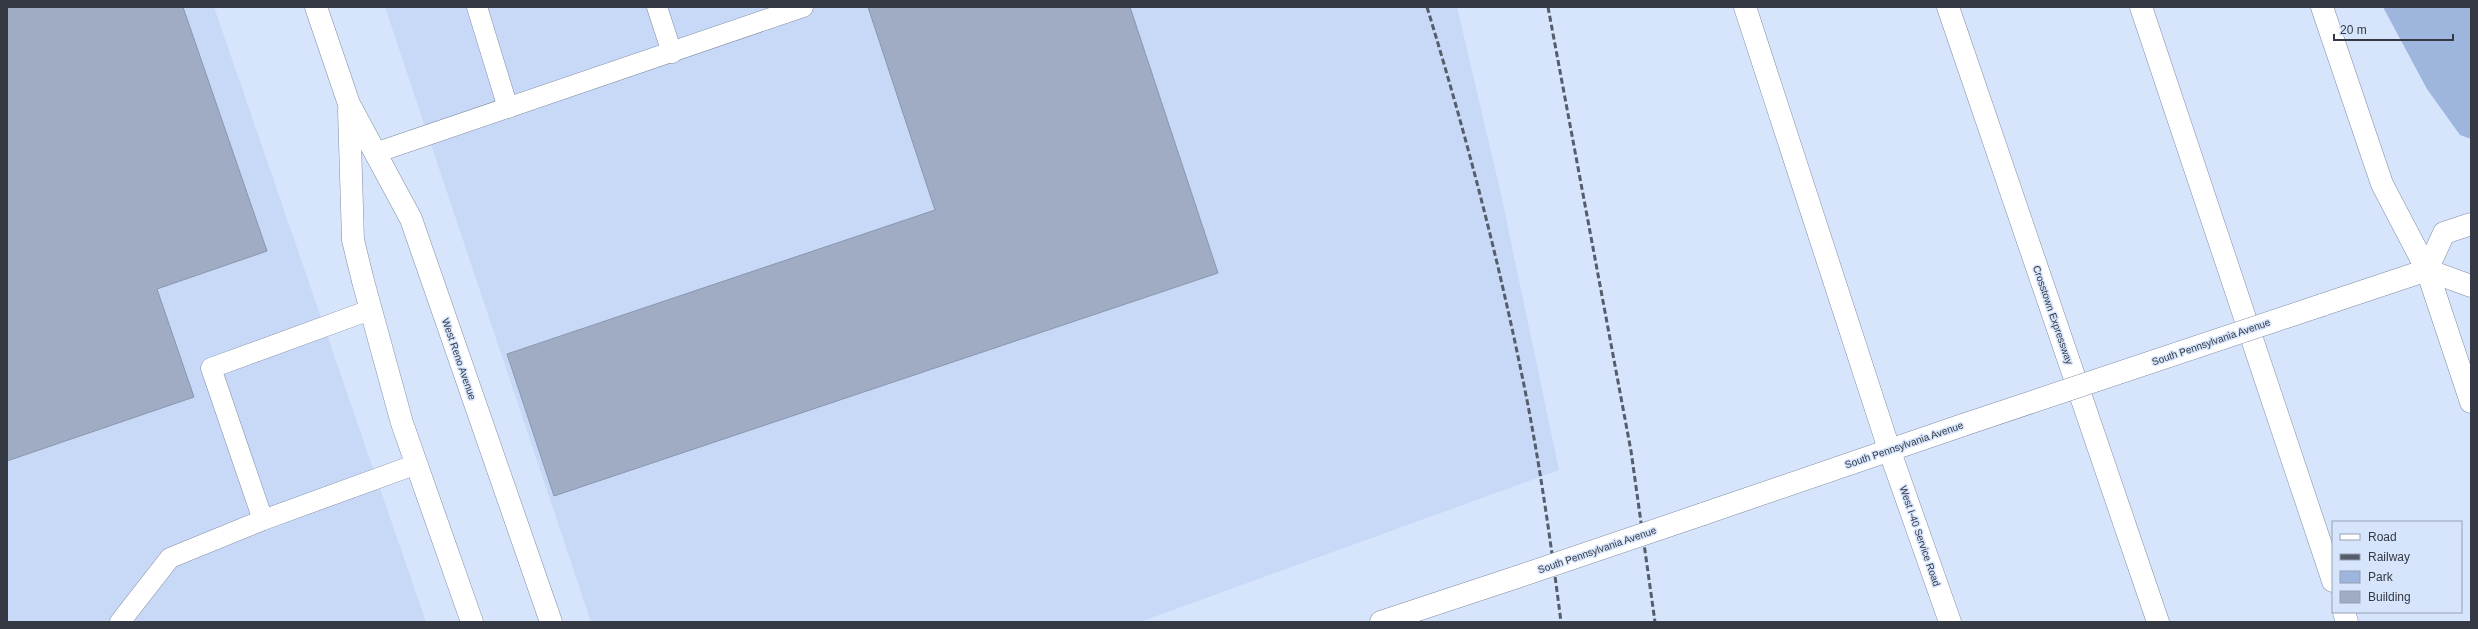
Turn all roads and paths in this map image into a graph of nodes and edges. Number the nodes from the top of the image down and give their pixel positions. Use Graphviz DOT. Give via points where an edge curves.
graph roads {
  1 [pos="316,7"];
  2 [pos="477,7"];
  3 [pos="657,7"];
  4 [pos="803,7"];
  5 [pos="1745,7"];
  6 [pos="1948,7"];
  7 [pos="2141,7"];
  8 [pos="2322,7"];
  9 [pos="672,53"];
  10 [pos="349,104"];
  11 [pos="508,108"];
  12 [pos="375,153"];
  13 [pos="2471,224"];
  14 [pos="2427,270"];
  15 [pos="2471,286"];
  16 [pos="370,310"];
  17 [pos="2471,402"];
  18 [pos="1889,449"];
  19 [pos="417,464"];
  20 [pos="263,520"];
  21 [pos="2332,578"];
  22 [pos="120,622"];
  23 [pos="472,622"];
  24 [pos="551,622"];
  25 [pos="1381,622"];
  26 [pos="1950,622"];
  27 [pos="2158,622"];
  1 -- 10 [label="main road, West Reno Avenue"];
  2 -- 11 [label="lane"];
  3 -- 9 [label="lane"];
  4 -- 9 [label="lane"];
  5 -- 18 [label="main road, West I-40 Service Road"];
  6 -- 27 [label="main road, Crosstown Expressway"];
  7 -- 21 [label="main road"];
  8 -- 14 [label="main road" via="2382,184"];
  9 -- 11 [label="lane"];
  10 -- 12 [label="main road, West Reno Avenue"];
  10 -- 16 [label="main road, West Reno Avenue" via="353,240"];
  11 -- 12 [label="lane"];
  12 -- 24 [label="main road, West Reno Avenue" via="411,219"];
  13 -- 14 [label="main road" via="2444,233"];
  14 -- 15 [label="main road"];
  14 -- 17 [label="main road"];
  14 -- 18 [label="main road, South Pennsylvania Avenue, bridge"];
  16 -- 19 [label="main road, West Reno Avenue"];
  16 -- 20 [label="lane" via="211,368"];
  18 -- 25 [label="main road, South Pennsylvania Avenue, bridge"];
  18 -- 26 [label="main road, West I-40 Service Road"];
  19 -- 20 [label="lane"];
  19 -- 23 [label="main road, West Reno Avenue"];
  20 -- 22 [label="lane" via="170,558"];
}
